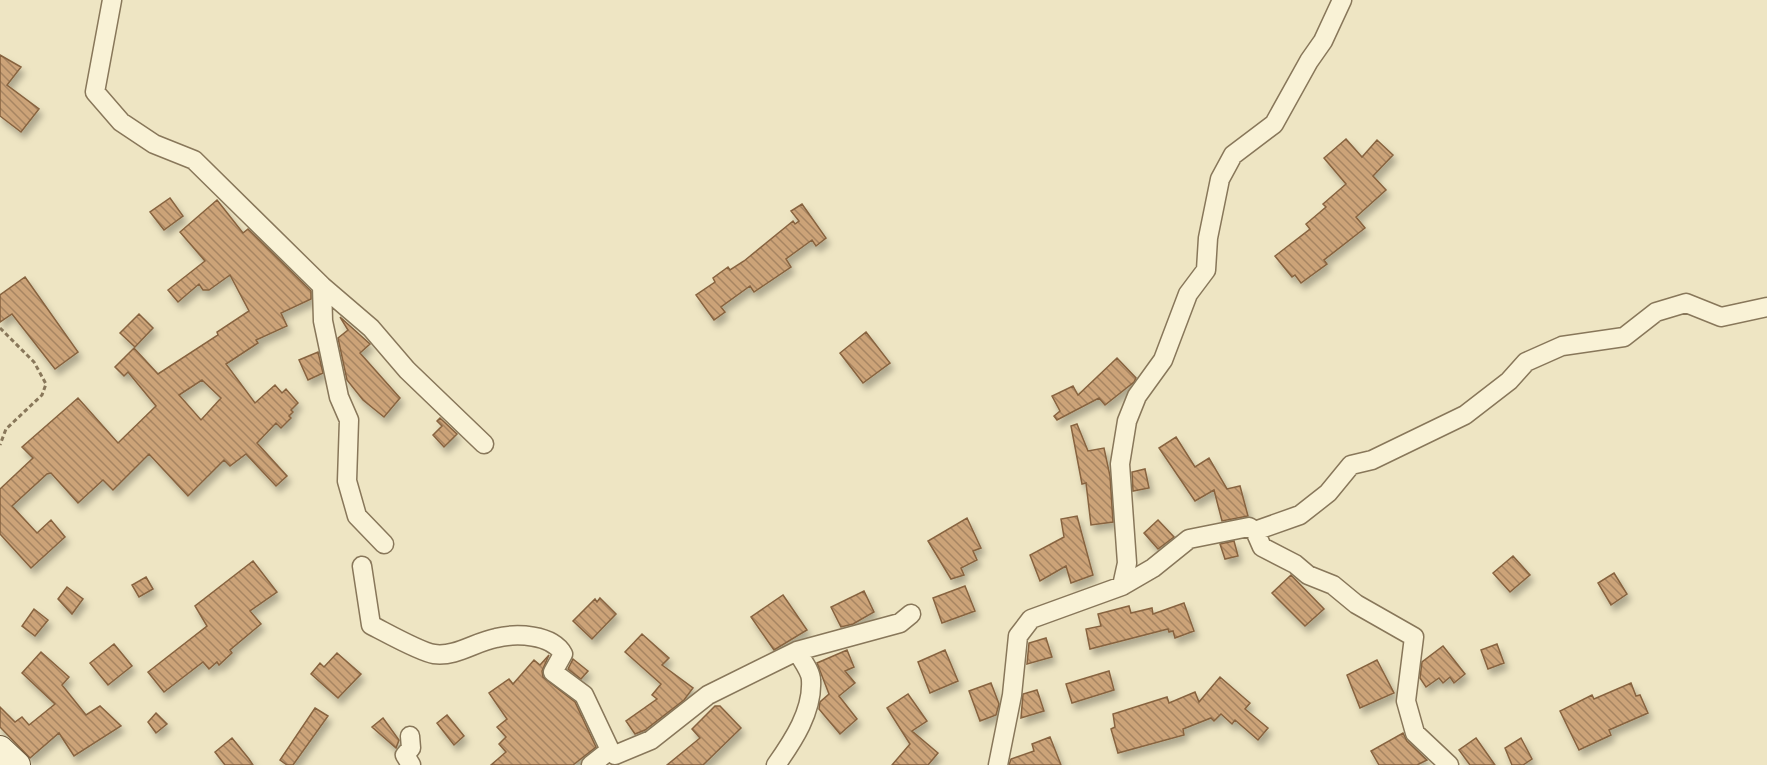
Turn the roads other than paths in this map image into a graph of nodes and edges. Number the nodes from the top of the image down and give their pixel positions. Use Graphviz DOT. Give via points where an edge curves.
graph roads {
  1 [pos="112,0"];
  2 [pos="1342,0"];
  3 [pos="322,286"];
  4 [pos="1767,307"];
  5 [pos="484,444"];
  6 [pos="1255,531"];
  7 [pos="384,544"];
  8 [pos="362,566"];
  9 [pos="1122,586"];
  10 [pos="911,614"];
  11 [pos="797,651"];
  12 [pos="410,736"];
  13 [pos="0,749"];
  14 [pos="610,750"];
  15 [pos="17,765"];
  16 [pos="411,765"];
  17 [pos="591,765"];
  18 [pos="776,765"];
  19 [pos="998,765"];
  20 [pos="1449,765"];
  1 -- 3 [label="street" via="95,92 121,122 154,144 194,160"];
  2 -- 9 [label="street" via="1323,41 1274,124 1233,155 1220,179 1206,270 1188,294 1163,360 1137,396 1127,421 1120,464 1127,562"];
  3 -- 5 [label="street" via="371,328"];
  3 -- 7 [label="street" via="323,321 339,397 349,420 346,481 357,516"];
  4 -- 6 [label="street" via="1721,317 1686,303 1656,312 1624,337 1562,346 1526,362 1509,381 1465,415 1372,460 1351,465 1328,493 1300,515"];
  6 -- 9 [label="street" via="1249,527 1190,539"];
  6 -- 20 [label="street" via="1262,547 1333,585 1356,604 1414,637 1406,701 1415,733"];
  8 -- 14 [label="street" via="371,625 433,654 457,652 496,637 539,637 559,647 563,654 553,672 584,694"];
  9 -- 19 [label="street" via="1031,619 1018,636 1012,695"];
  10 -- 11 [label="street" via="900,623"];
  11 -- 14 [label="street" via="708,695 651,740 615,755"];
  11 -- 18 [label="street" via="811,678 808,702 802,723"];
  12 -- 16 [label="street" via="411,748 405,755"];
  13 -- 15 [label="street"];
  14 -- 17 [label="street"];
}
